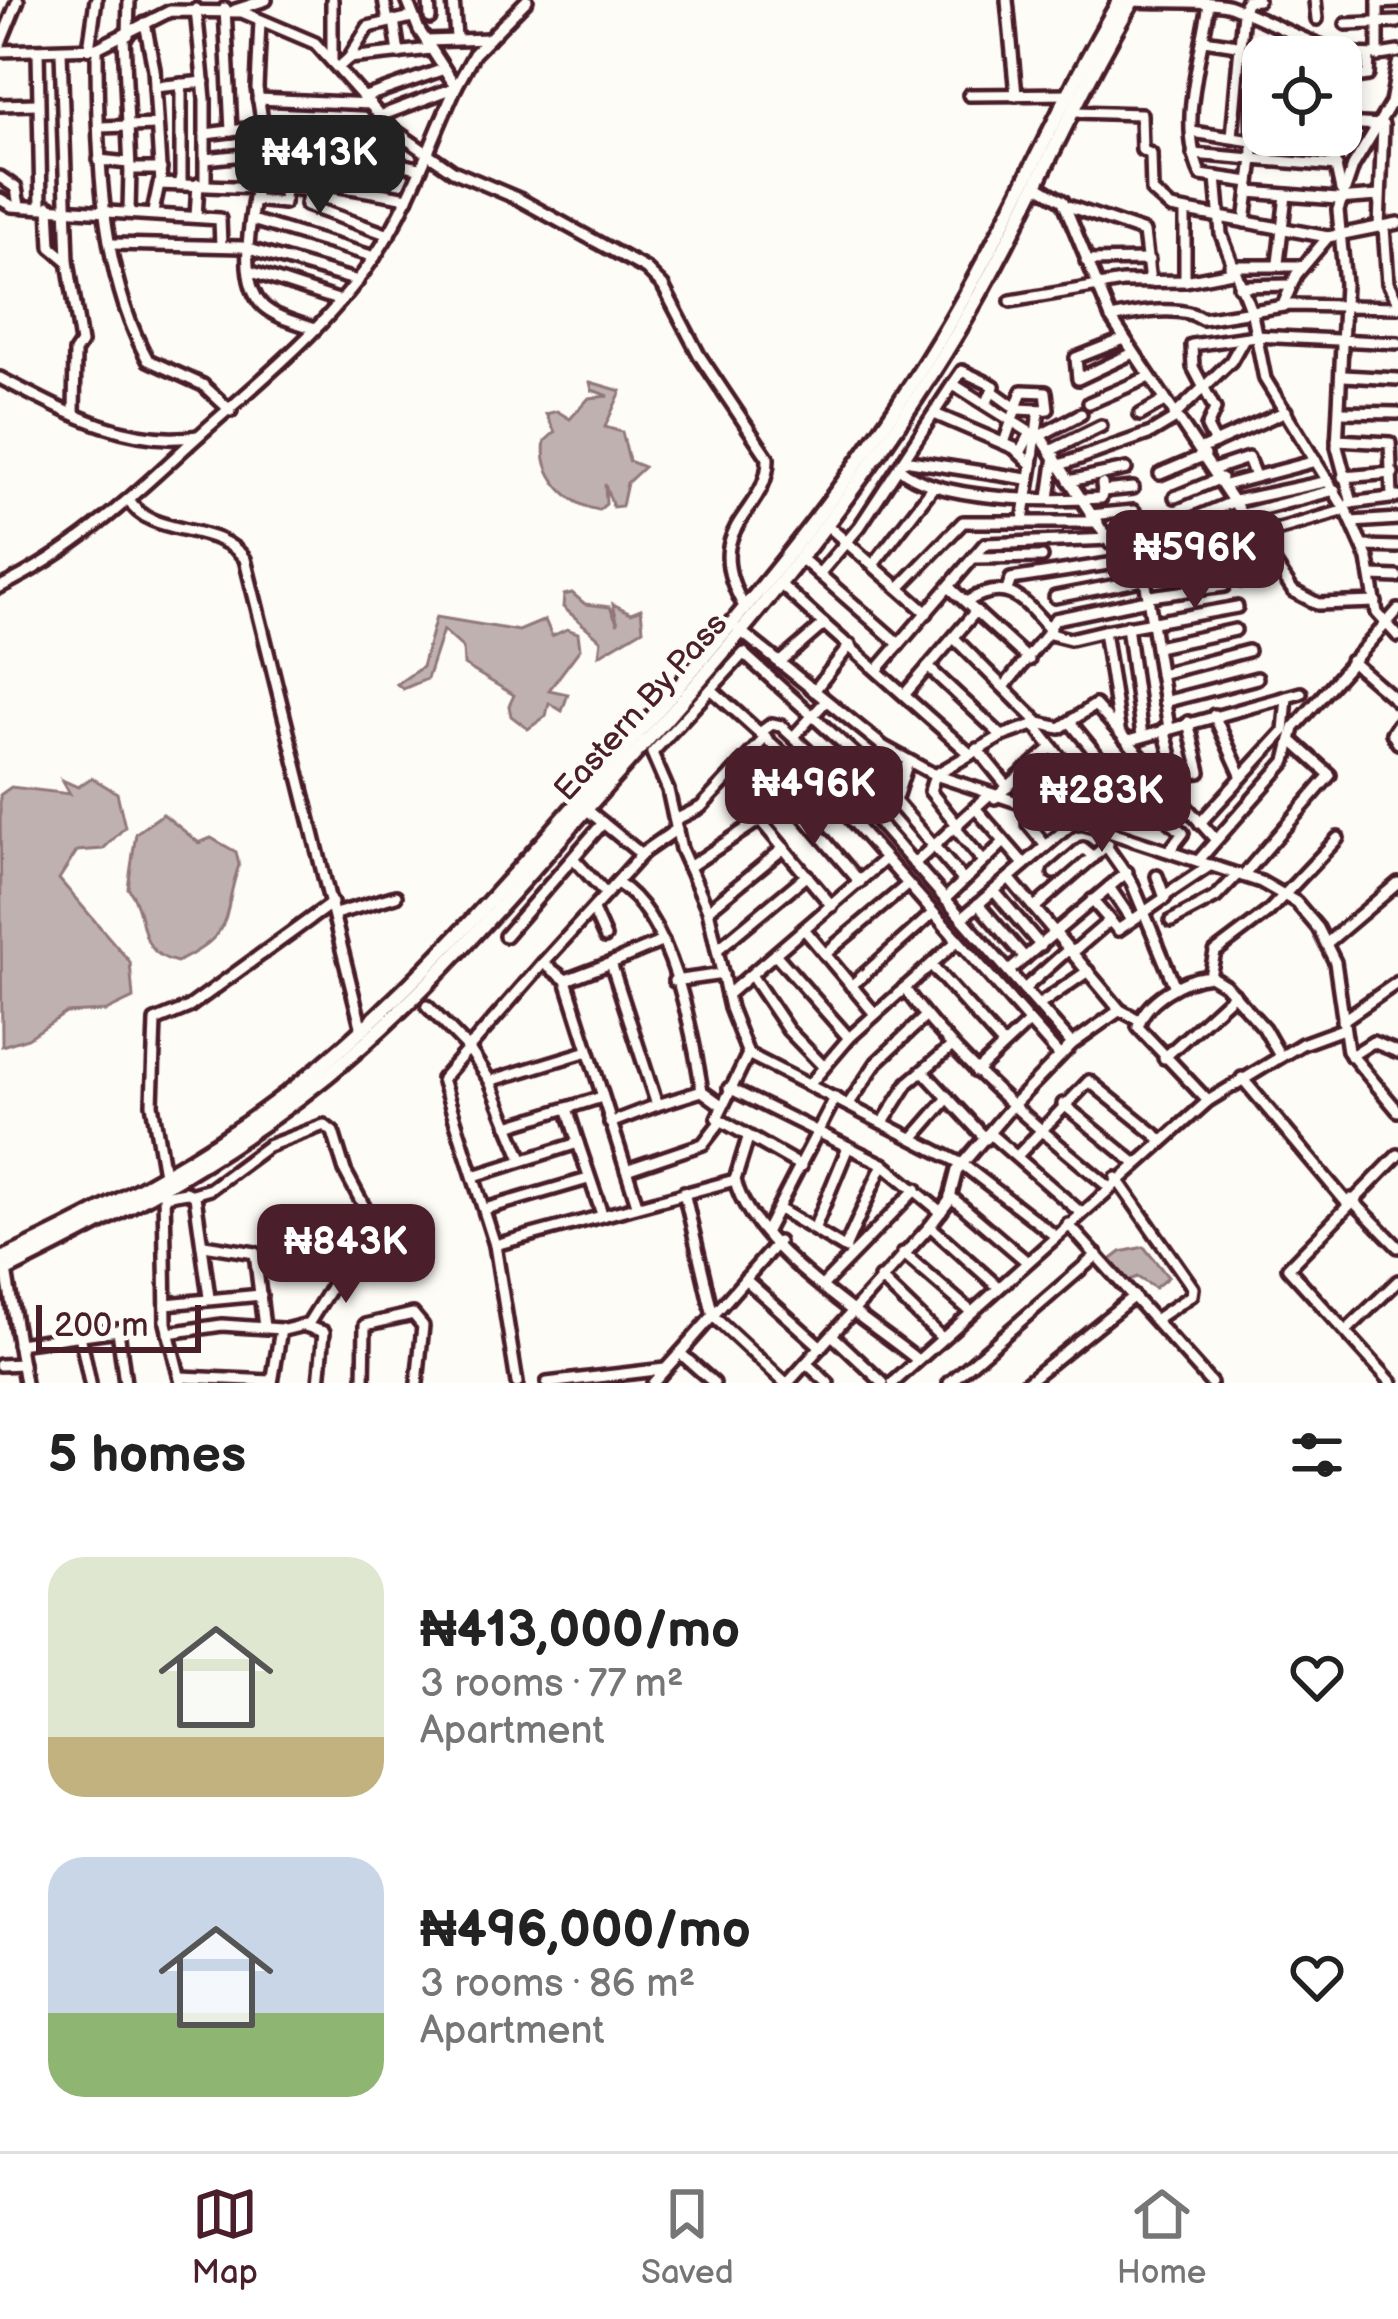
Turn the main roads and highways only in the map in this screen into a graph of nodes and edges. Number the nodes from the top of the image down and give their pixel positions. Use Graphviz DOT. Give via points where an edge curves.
graph roads {
  1 [pos="1132,0"];
  2 [pos="1114,2"];
  3 [pos="738,629"];
  4 [pos="164,1186"];
  5 [pos="2,1268"];
  1 -- 3 [label="main road, Eastern By Pass" via="932,373 828,526"];
  2 -- 3 [label="main road, Eastern By Pass" via="1012,213 929,357"];
  3 -- 4 [label="main road, Eastern By Pass" via="362,1030"];
  3 -- 4 [label="main road, Eastern By Pass" via="476,934 352,1055"];
  4 -- 5 [label="main road, Eastern By Pass"];
}
